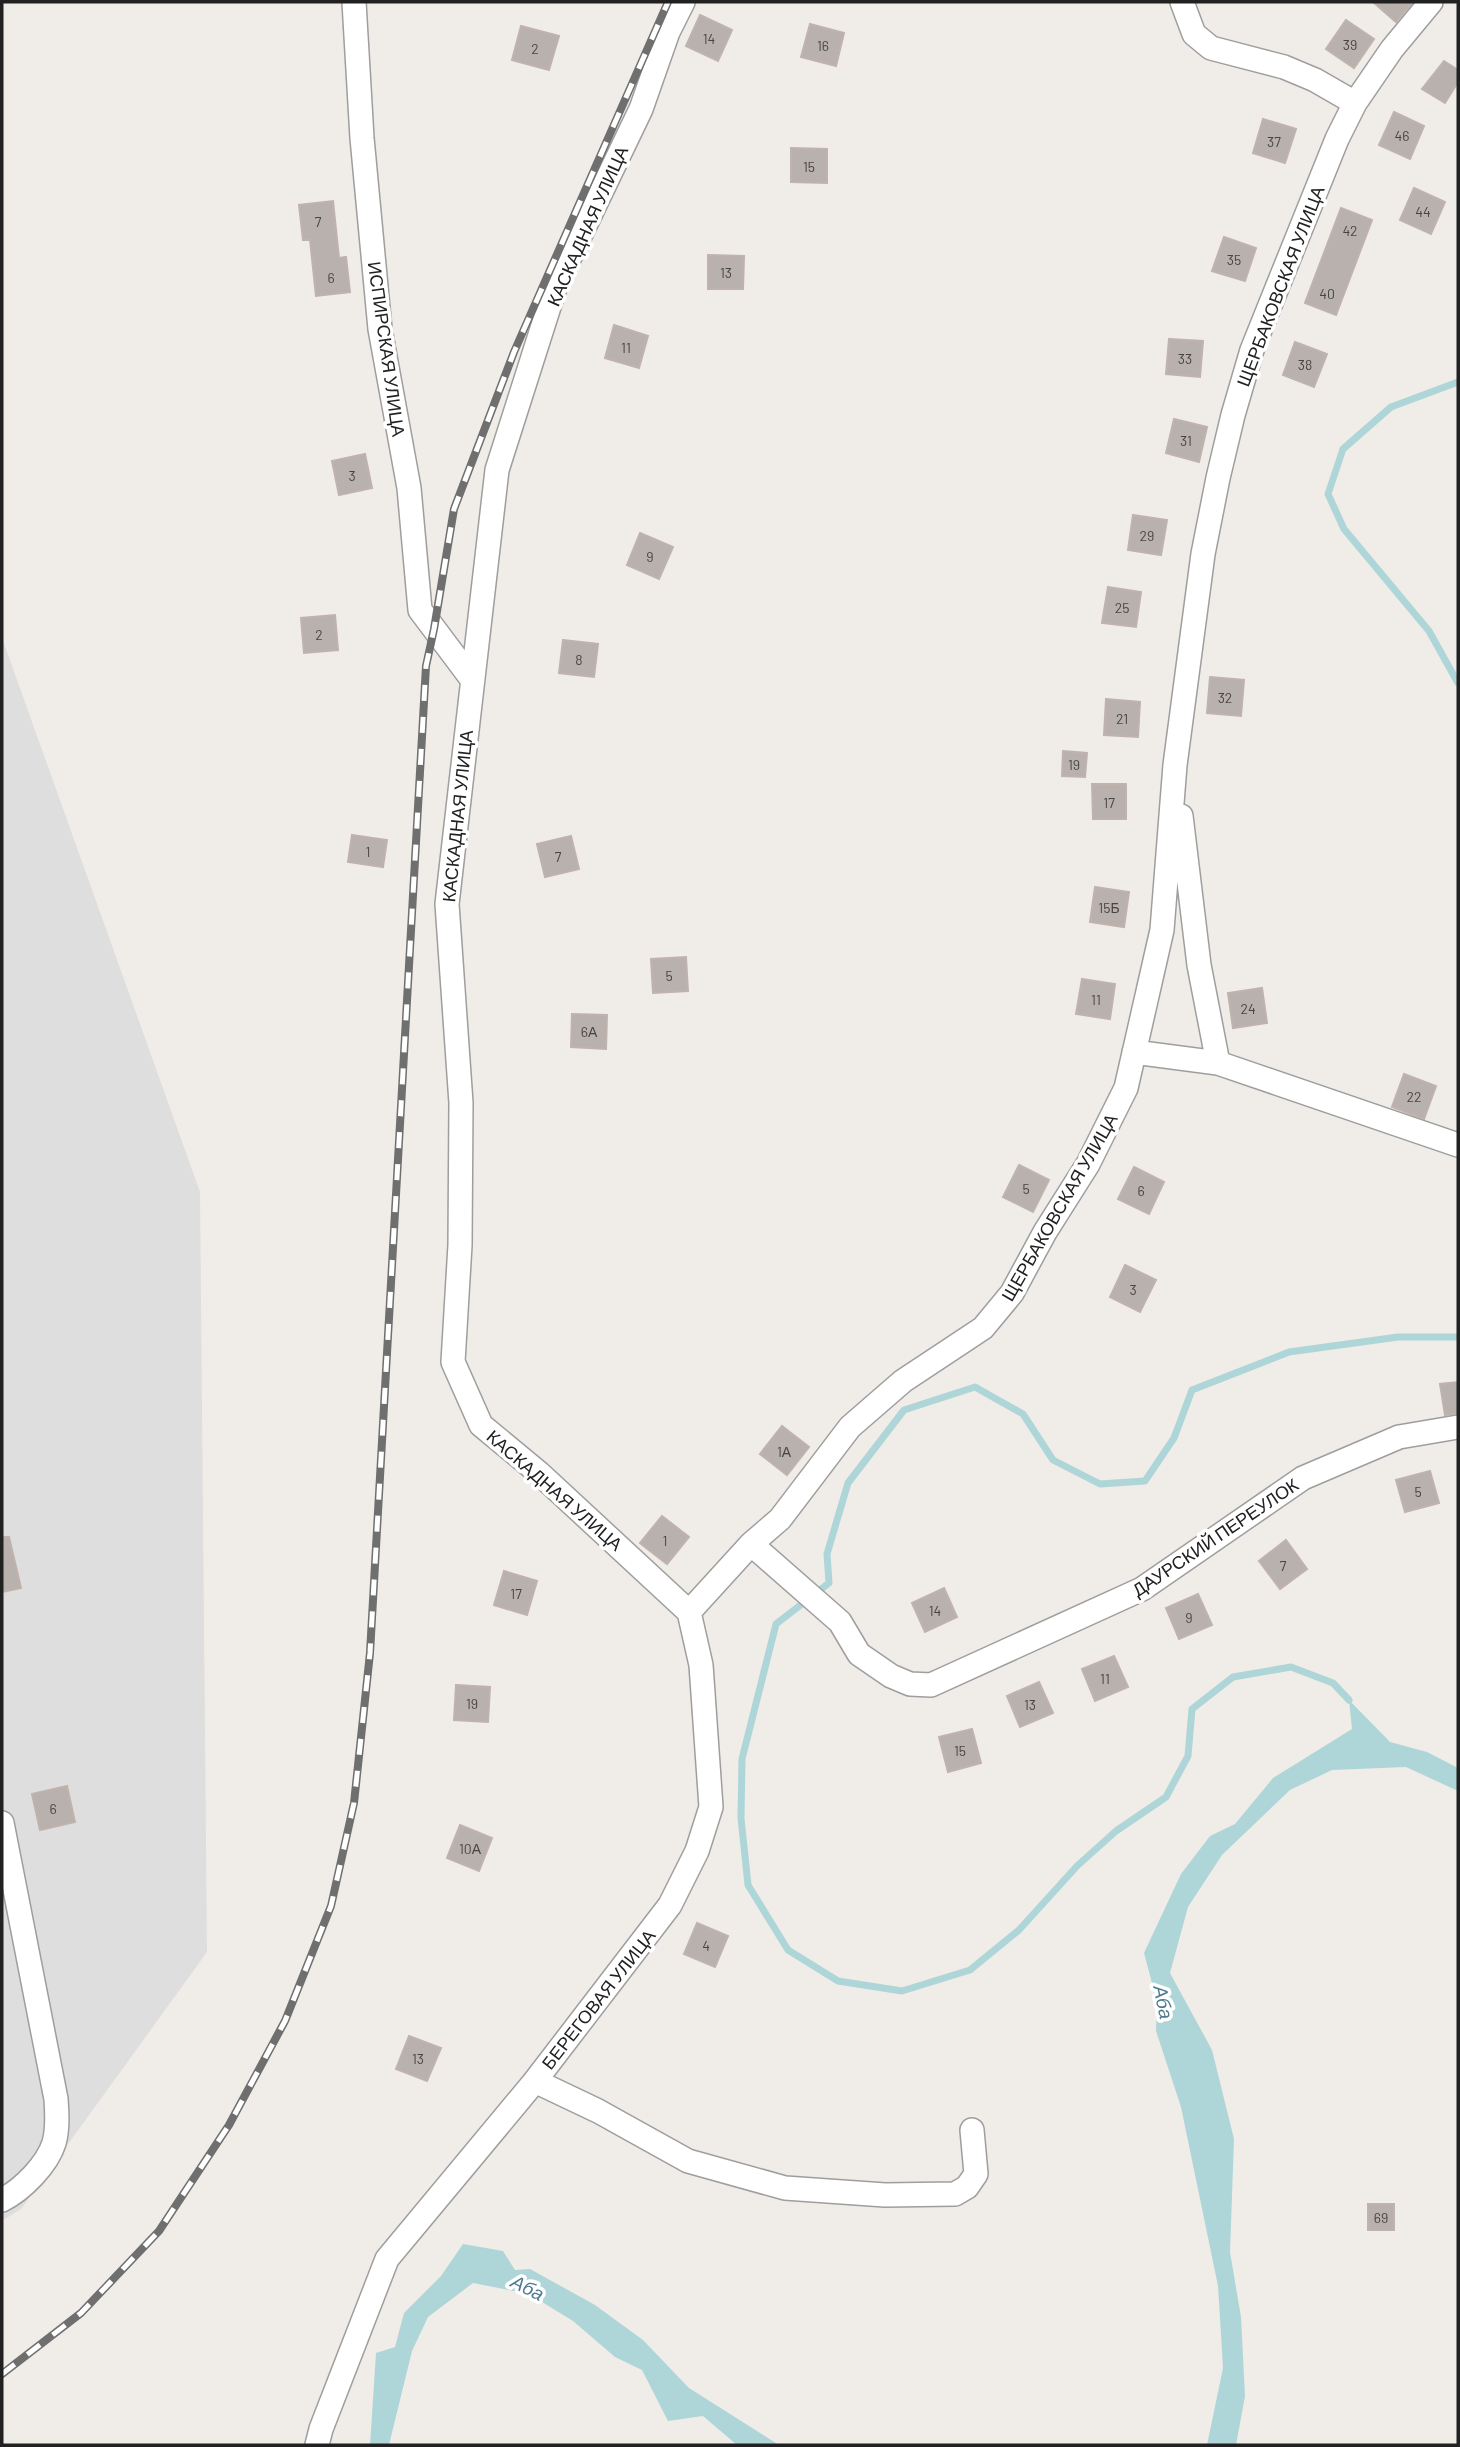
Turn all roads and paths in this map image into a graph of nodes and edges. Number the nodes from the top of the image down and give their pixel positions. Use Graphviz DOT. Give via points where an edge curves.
graph roads {
  1 [pos="354,2"];
  2 [pos="683,2"];
  3 [pos="1182,2"];
  4 [pos="1431,2"];
  5 [pos="1355,103"];
  6 [pos="471,678"];
  7 [pos="1175,765"];
  8 [pos="1134,1052"];
  9 [pos="1219,1063"];
  10 [pos="1458,1145"];
  11 [pos="1458,1427"];
  12 [pos="751,1544"];
  13 [pos="689,1612"];
  14 [pos="2,1823"];
  15 [pos="535,2081"];
  16 [pos="972,2130"];
  17 [pos="2,2200"];
  18 [pos="317,2445"];
  1 -- 6 [label="street, ИСПИРСКАЯ УЛИЦА" via="380,329 409,488 420,610"];
  2 -- 6 [label="street, КАСКАДНАЯ УЛИЦА" via="641,108 555,288 497,470"];
  3 -- 5 [label="street" via="1194,34 1211,48 1284,67"];
  4 -- 5 [label="street, ЩЕРБАКОВСКАЯ УЛИЦА"];
  5 -- 7 [label="street, ЩЕРБАКОВСКАЯ УЛИЦА" via="1252,350 1233,415 1203,554"];
  6 -- 13 [label="street, КАСКАДНАЯ УЛИЦА" via="447,904 461,1103 453,1362 481,1425"];
  7 -- 8 [label="street, ЩЕРБАКОВСКАЯ УЛИЦА" via="1162,930"];
  7 -- 9 [label="street, ЩЕРБАКОВСКАЯ УЛИЦА" via="1199,965"];
  8 -- 9 [label="street"];
  8 -- 12 [label="street, ЩЕРБАКОВСКАЯ УЛИЦА" via="1126,1088 1099,1142 1012,1293 983,1328 902,1381 850,1427 780,1519"];
  9 -- 10 [label="street"];
  11 -- 12 [label="street, ДАУРСКИЙ ПЕРЕУЛОК" via="1399,1437 1303,1478 1142,1588 930,1685 910,1684 891,1676 859,1654 840,1622"];
  12 -- 13 [label="street, ЩЕРБАКОВСКАЯ УЛИЦА"];
  13 -- 15 [label="street, БЕРЕГОВАЯ УЛИЦА" via="701,1665 711,1807 697,1851 670,1905"];
  14 -- 17 [label="street" via="57,2099 54,2144 37,2172"];
  15 -- 16 [label="street, БЕРЕГОВАЯ УЛИЦА" via="688,2161 785,2188 955,2194 967,2188 976,2174"];
  15 -- 18 [label="street" via="387,2259"];
}
